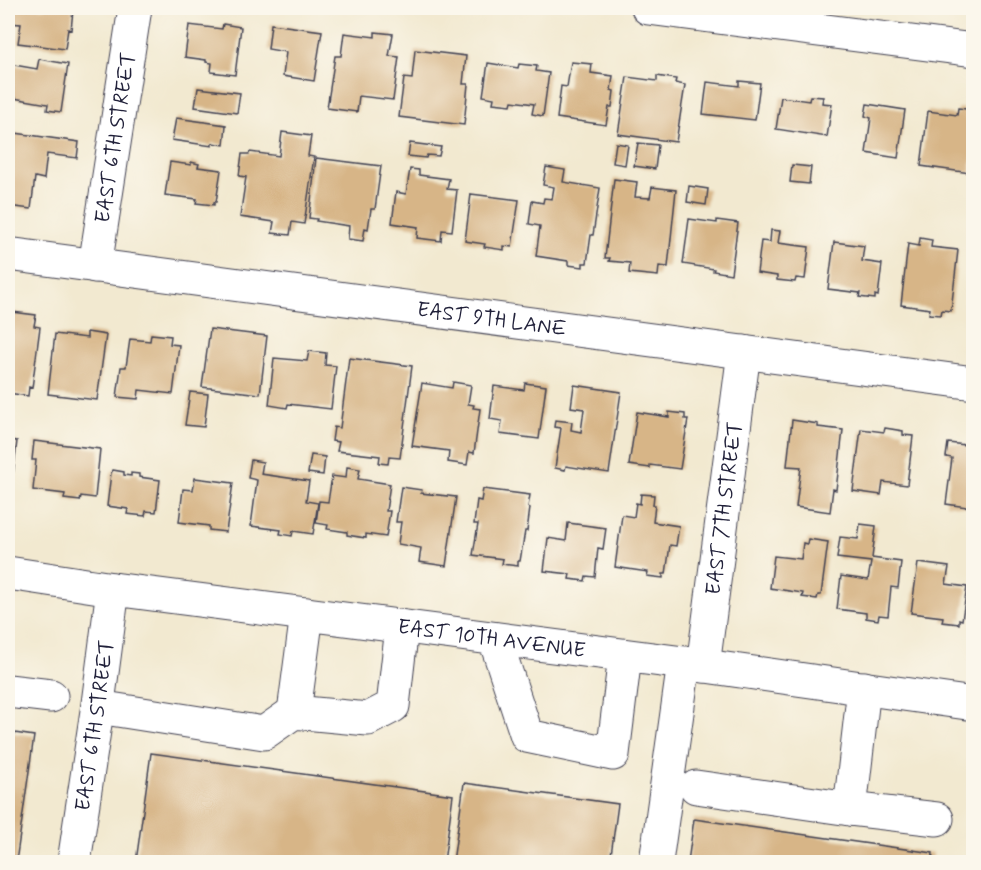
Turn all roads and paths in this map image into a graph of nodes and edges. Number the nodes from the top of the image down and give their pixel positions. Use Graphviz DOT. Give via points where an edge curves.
graph roads {
  1 [pos="135,8"];
  2 [pos="648,8"];
  3 [pos="974,50"];
  4 [pos="8,254"];
  5 [pos="95,266"];
  6 [pos="744,352"];
  7 [pos="974,383"];
  8 [pos="8,573"];
  9 [pos="113,589"];
  10 [pos="307,614"];
  11 [pos="402,627"];
  12 [pos="495,639"];
  13 [pos="626,656"];
  14 [pos="694,665"];
  15 [pos="864,688"];
  16 [pos="8,692"];
  17 [pos="51,696"];
  18 [pos="974,704"];
  19 [pos="98,707"];
  20 [pos="294,712"];
  21 [pos="696,788"];
  22 [pos="850,809"];
  23 [pos="937,819"];
  24 [pos="74,862"];
  25 [pos="656,862"];
  1 -- 5 [label="street, EAST 6TH STREET"];
  2 -- 3 [label="street"];
  4 -- 5 [label="street, EAST 9TH LANE"];
  5 -- 6 [label="street, EAST 9TH LANE"];
  6 -- 7 [label="street, EAST 9TH LANE"];
  6 -- 14 [label="street, EAST 7TH STREET"];
  8 -- 9 [label="street, EAST 10TH AVENUE"];
  9 -- 10 [label="street, EAST 10TH AVENUE"];
  9 -- 19 [label="street, EAST 6TH STREET"];
  10 -- 11 [label="street, EAST 10TH AVENUE"];
  10 -- 20 [label="street"];
  11 -- 12 [label="street, EAST 10TH AVENUE"];
  11 -- 20 [label="street" via="393,706 368,719"];
  12 -- 13 [label="street, EAST 10TH AVENUE"];
  12 -- 13 [label="street" via="527,736 613,754"];
  13 -- 14 [label="street, EAST 10TH AVENUE"];
  14 -- 15 [label="street, EAST 10TH AVENUE"];
  14 -- 25 [label="street, EAST 7TH STREET"];
  15 -- 18 [label="street, EAST 10TH AVENUE"];
  15 -- 22 [label="street"];
  16 -- 17 [label="street"];
  19 -- 20 [label="street" via="264,733"];
  19 -- 24 [label="street, EAST 6TH STREET"];
  21 -- 22 [label="street"];
  22 -- 23 [label="street"];
}
